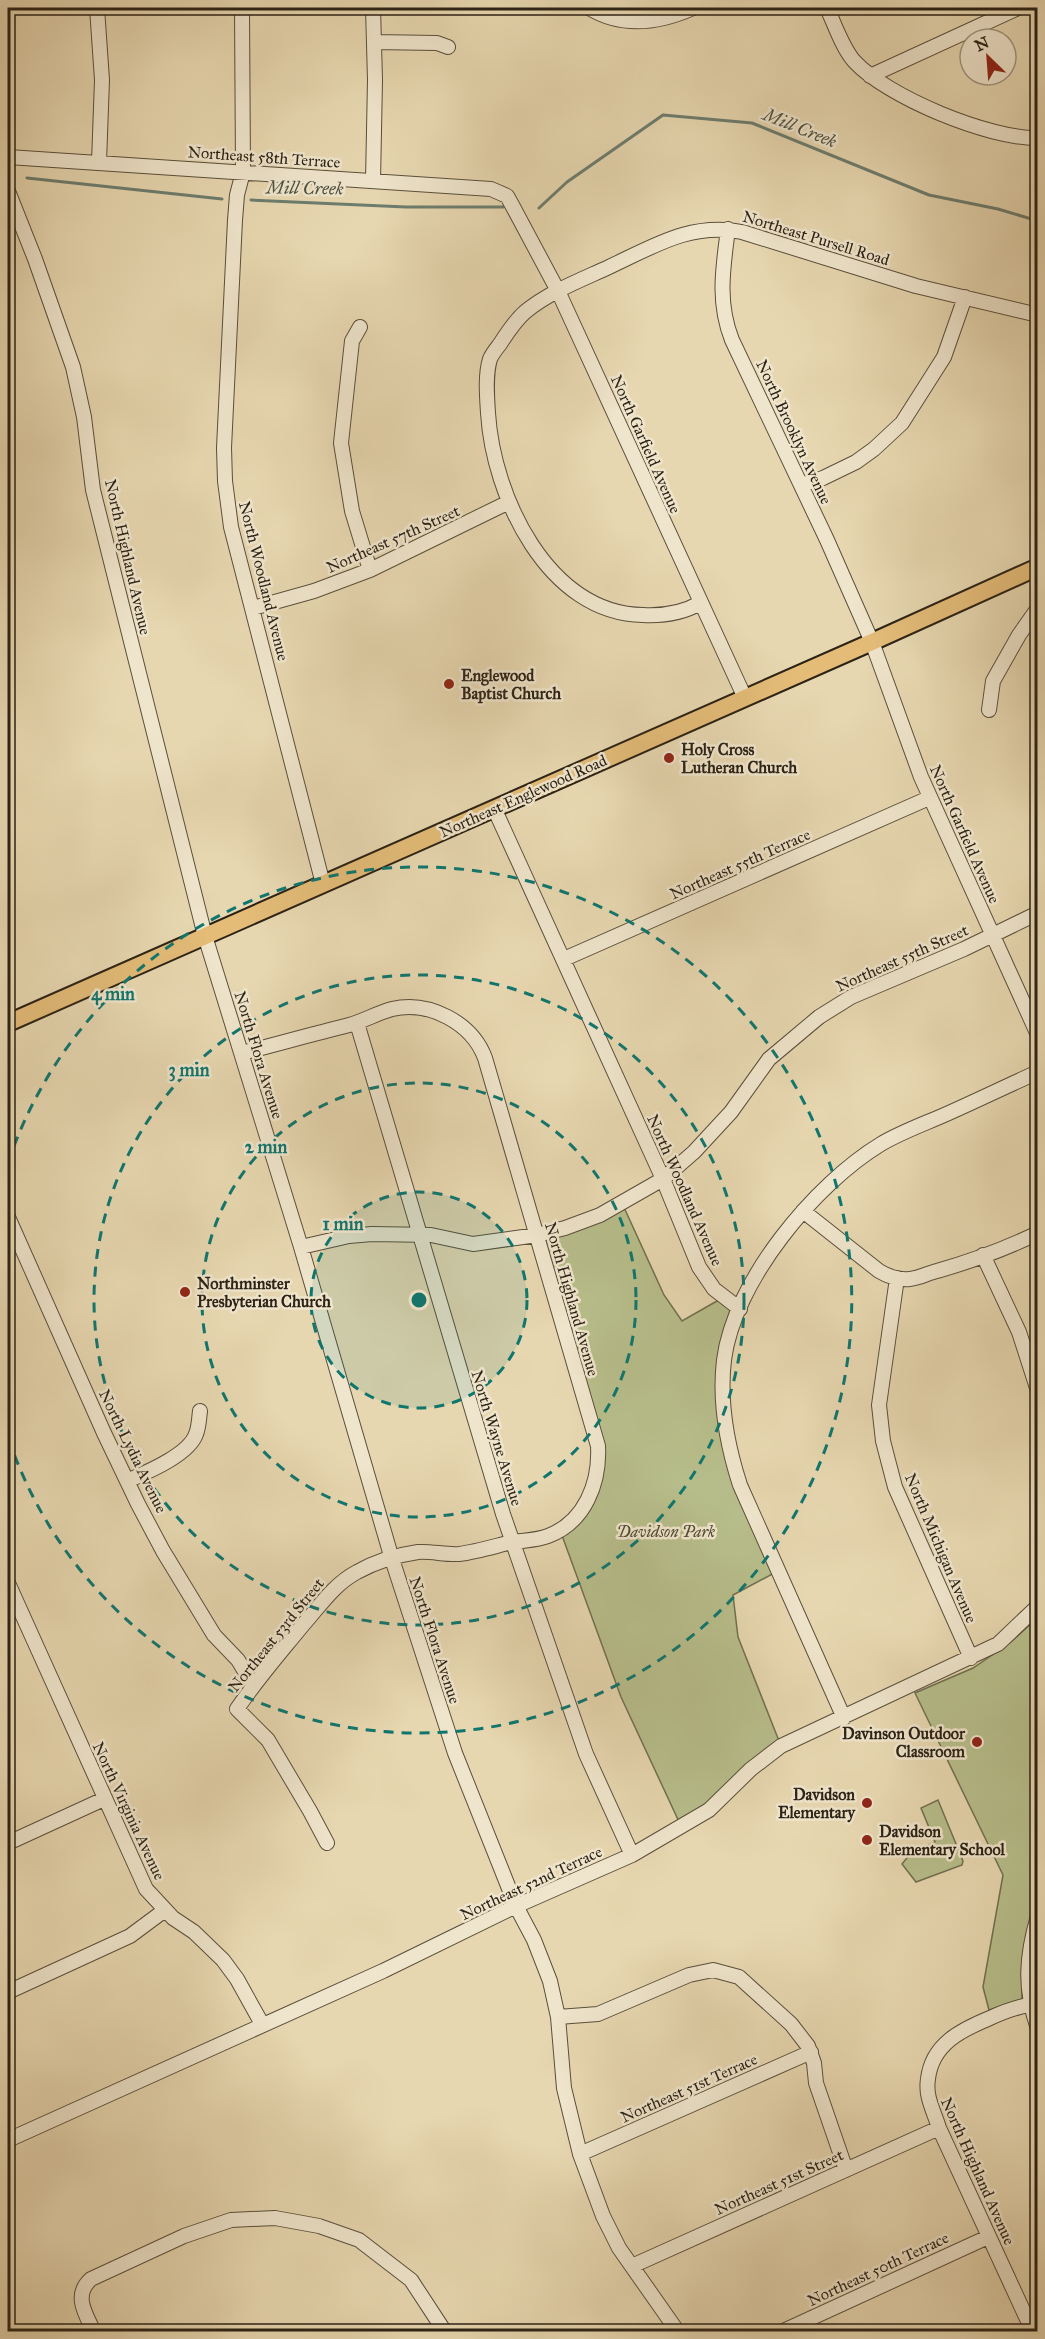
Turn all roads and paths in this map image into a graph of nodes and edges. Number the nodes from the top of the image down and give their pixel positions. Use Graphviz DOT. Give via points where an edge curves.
graph roads {
  1 [pos="97,8"];
  2 [pos="242,8"];
  3 [pos="373,8"];
  4 [pos="589,8"];
  5 [pos="693,8"];
  6 [pos="827,8"];
  7 [pos="1018,8"];
  8 [pos="374,42"];
  9 [pos="448,47"];
  10 [pos="870,76"];
  11 [pos="1038,138"];
  12 [pos="8,157"];
  13 [pos="99,162"];
  14 [pos="243,172"];
  15 [pos="372,181"];
  16 [pos="8,191"];
  17 [pos="512,206"];
  18 [pos="728,229"];
  19 [pos="558,291"];
  20 [pos="965,297"];
  21 [pos="1038,315"];
  22 [pos="360,327"];
  23 [pos="802,485"];
  24 [pos="510,502"];
  25 [pos="1038,567"];
  26 [pos="370,570"];
  27 [pos="700,603"];
  28 [pos="253,608"];
  29 [pos="1038,608"];
  30 [pos="872,642"];
  31 [pos="745,698"];
  32 [pos="989,710"];
  33 [pos="929,798"];
  34 [pos="494,808"];
  35 [pos="323,884"];
  36 [pos="1038,913"];
  37 [pos="993,935"];
  38 [pos="205,936"];
  39 [pos="564,959"];
  40 [pos="8,1023"];
  41 [pos="357,1023"];
  42 [pos="1038,1035"];
  43 [pos="242,1053"];
  44 [pos="1038,1072"];
  45 [pos="663,1179"];
  46 [pos="803,1211"];
  47 [pos="8,1217"];
  48 [pos="1038,1233"];
  49 [pos="418,1234"];
  50 [pos="537,1235"];
  51 [pos="301,1247"];
  52 [pos="983,1256"];
  53 [pos="897,1278"];
  54 [pos="740,1309"];
  55 [pos="1038,1391"];
  56 [pos="200,1411"];
  57 [pos="127,1481"];
  58 [pos="513,1542"];
  59 [pos="392,1559"];
  60 [pos="8,1583"];
  61 [pos="1038,1606"];
  62 [pos="971,1658"];
  63 [pos="253,1685"];
  64 [pos="844,1718"];
  65 [pos="104,1799"];
  66 [pos="8,1843"];
  67 [pos="327,1843"];
  68 [pos="632,1854"];
  69 [pos="516,1906"];
  70 [pos="165,1910"];
  71 [pos="1038,1916"];
  72 [pos="8,1992"];
  73 [pos="1030,2005"];
  74 [pos="558,2017"];
  75 [pos="262,2024"];
  76 [pos="1038,2029"];
  77 [pos="811,2052"];
  78 [pos="939,2128"];
  79 [pos="8,2140"];
  80 [pos="580,2154"];
  81 [pos="846,2170"];
  82 [pos="988,2237"];
  83 [pos="632,2266"];
  84 [pos="94,2331"];
  85 [pos="445,2331"];
  86 [pos="678,2331"];
  87 [pos="781,2331"];
  88 [pos="1033,2331"];
  1 -- 13 [label="street" via="102,80"];
  2 -- 14 [label="street, North Woodland Avenue"];
  3 -- 8 [label="street"];
  4 -- 5 [label="street" via="623,21 649,21"];
  6 -- 10 [label="street" via="853,59"];
  7 -- 10 [label="street"];
  8 -- 9 [label="street" via="437,43"];
  8 -- 15 [label="street"];
  10 -- 11 [label="street" via="952,118 999,134"];
  12 -- 13 [label="street, Northeast 58th Terrace"];
  13 -- 14 [label="street, Northeast 58th Terrace"];
  14 -- 15 [label="street, Northeast 58th Terrace"];
  14 -- 28 [label="street, North Woodland Avenue" via="235,220 224,459 231,527"];
  15 -- 17 [label="street, Northeast 58th Terrace" via="491,189 507,196"];
  16 -- 38 [label="street, North Highland Avenue" via="76,378 93,490"];
  17 -- 19 [label="street, North Garfield Avenue"];
  18 -- 19 [label="street, Northeast Pursell Road" via="686,233"];
  18 -- 20 [label="street, Northeast Pursell Road"];
  18 -- 23 [label="street, North Brooklyn Avenue" via="721,288 727,327"];
  19 -- 24 [label="street, Northeast Pursell Road" via="524,312 490,359 489,428 493,454"];
  19 -- 27 [label="street, North Garfield Avenue"];
  20 -- 21 [label="street, Northeast Pursell Road"];
  20 -- 23 [label="street" via="944,357 902,423 856,462"];
  22 -- 26 [label="street" via="352,341 340,443 352,511"];
  23 -- 30 [label="street, North Brooklyn Avenue"];
  24 -- 26 [label="street, Northeast 57th Street"];
  24 -- 27 [label="street, Northeast Pursell Road" via="542,558 592,603 624,614 651,616 679,612"];
  25 -- 30 [label="main road, Northeast Englewood Road"];
  26 -- 28 [label="street, Northeast 57th Street"];
  27 -- 31 [label="street, North Garfield Avenue"];
  28 -- 35 [label="street, North Woodland Avenue"];
  29 -- 32 [label="street" via="993,681"];
  30 -- 31 [label="main road, Northeast Englewood Road"];
  30 -- 33 [label="street, North Garfield Avenue"];
  31 -- 34 [label="main road, Northeast Englewood Road"];
  33 -- 37 [label="street, North Garfield Avenue"];
  33 -- 39 [label="street, Northeast 55th Terrace"];
  34 -- 35 [label="main road, Northeast Englewood Road"];
  34 -- 39 [label="street, North Woodland Avenue"];
  35 -- 38 [label="main road, Northeast Englewood Road"];
  36 -- 37 [label="street, Northeast 55th Street"];
  37 -- 42 [label="street, North Garfield Avenue"];
  37 -- 45 [label="street, Northeast 55th Street" via="851,997 819,1017 769,1059 718,1126"];
  38 -- 40 [label="main road, Northeast Englewood Road"];
  38 -- 43 [label="street, North Flora Avenue"];
  39 -- 45 [label="street, North Woodland Avenue"];
  41 -- 43 [label="street"];
  41 -- 49 [label="street, North Wayne Avenue"];
  41 -- 50 [label="street, North Highland Avenue" via="392,1009 412,1007 435,1012 463,1026 476,1040 485,1058"];
  43 -- 51 [label="street, North Flora Avenue"];
  44 -- 46 [label="street" via="880,1145 838,1176"];
  45 -- 50 [label="street, Northeast 55th Street" via="593,1218"];
  45 -- 54 [label="street, North Woodland Avenue" via="699,1268 714,1289"];
  46 -- 53 [label="street" via="879,1271"];
  46 -- 54 [label="street" via="762,1265"];
  47 -- 57 [label="street, North Lydia Avenue"];
  48 -- 52 [label="street"];
  49 -- 50 [label="street, Northeast 55th Street" via="473,1244"];
  49 -- 51 [label="street, Northeast 55th Street" via="349,1236"];
  49 -- 58 [label="street, North Wayne Avenue"];
  50 -- 58 [label="street, North Highland Avenue" via="595,1434 598,1470 585,1504 570,1522 549,1535"];
  51 -- 59 [label="street, North Flora Avenue"];
  52 -- 53 [label="street" via="916,1278"];
  52 -- 55 [label="street" via="1019,1332"];
  53 -- 62 [label="street, North Michigan Avenue" via="879,1405 883,1441 895,1487"];
  54 -- 64 [label="street" via="723,1367 723,1406 733,1464"];
  56 -- 57 [label="street" via="196,1436 181,1451 163,1465"];
  57 -- 63 [label="street, North Lydia Avenue" via="214,1635 238,1660"];
  58 -- 59 [label="street, Northeast 53rd Street" via="457,1554 421,1552"];
  58 -- 68 [label="street, North Wayne Avenue" via="586,1754"];
  59 -- 63 [label="street, Northeast 53rd Street" via="369,1566 339,1584"];
  59 -- 69 [label="street, North Flora Avenue" via="454,1753"];
  60 -- 65 [label="street, North Virginia Avenue"];
  61 -- 62 [label="street, Northeast 52nd Terrace" via="998,1644"];
  62 -- 64 [label="street, Northeast 52nd Terrace"];
  63 -- 67 [label="street, Northeast 53rd Street" via="237,1709 268,1740"];
  64 -- 68 [label="street, Northeast 52nd Terrace" via="781,1746 709,1810"];
  65 -- 66 [label="street"];
  65 -- 70 [label="street, North Virginia Avenue" via="146,1889"];
  68 -- 69 [label="street, Northeast 52nd Terrace"];
  69 -- 74 [label="street, North Flora Avenue" via="546,1971"];
  69 -- 75 [label="street, Northeast 52nd Terrace" via="429,1950"];
  70 -- 72 [label="street" via="130,1936"];
  70 -- 75 [label="street, North Virginia Avenue" via="223,1960"];
  71 -- 73 [label="street" via="1028,1959"];
  73 -- 76 [label="street"];
  73 -- 78 [label="street, North Highland Avenue" via="970,2027 941,2047 930,2065 927,2080 927,2096"];
  74 -- 77 [label="street" via="598,2014 689,1975 713,1970 739,1977 801,2034"];
  74 -- 80 [label="street, North Flora Avenue" via="564,2088"];
  75 -- 79 [label="street, Northeast 52nd Terrace"];
  77 -- 80 [label="street, Northeast 51st Terrace"];
  77 -- 81 [label="street" via="816,2083"];
  78 -- 81 [label="street, Northeast 51st Street"];
  78 -- 82 [label="street, North Highland Avenue"];
  80 -- 83 [label="street, North Flora Avenue" via="603,2216"];
  81 -- 83 [label="street, Northeast 51st Street"];
  82 -- 87 [label="street, Northeast 50th Terrace"];
  82 -- 88 [label="street, North Highland Avenue"];
  83 -- 86 [label="street, North Flora Avenue"];
  84 -- 85 [label="street" via="81,2302 87,2283 184,2236 231,2220 275,2218 319,2226 359,2240 411,2280"];
}
